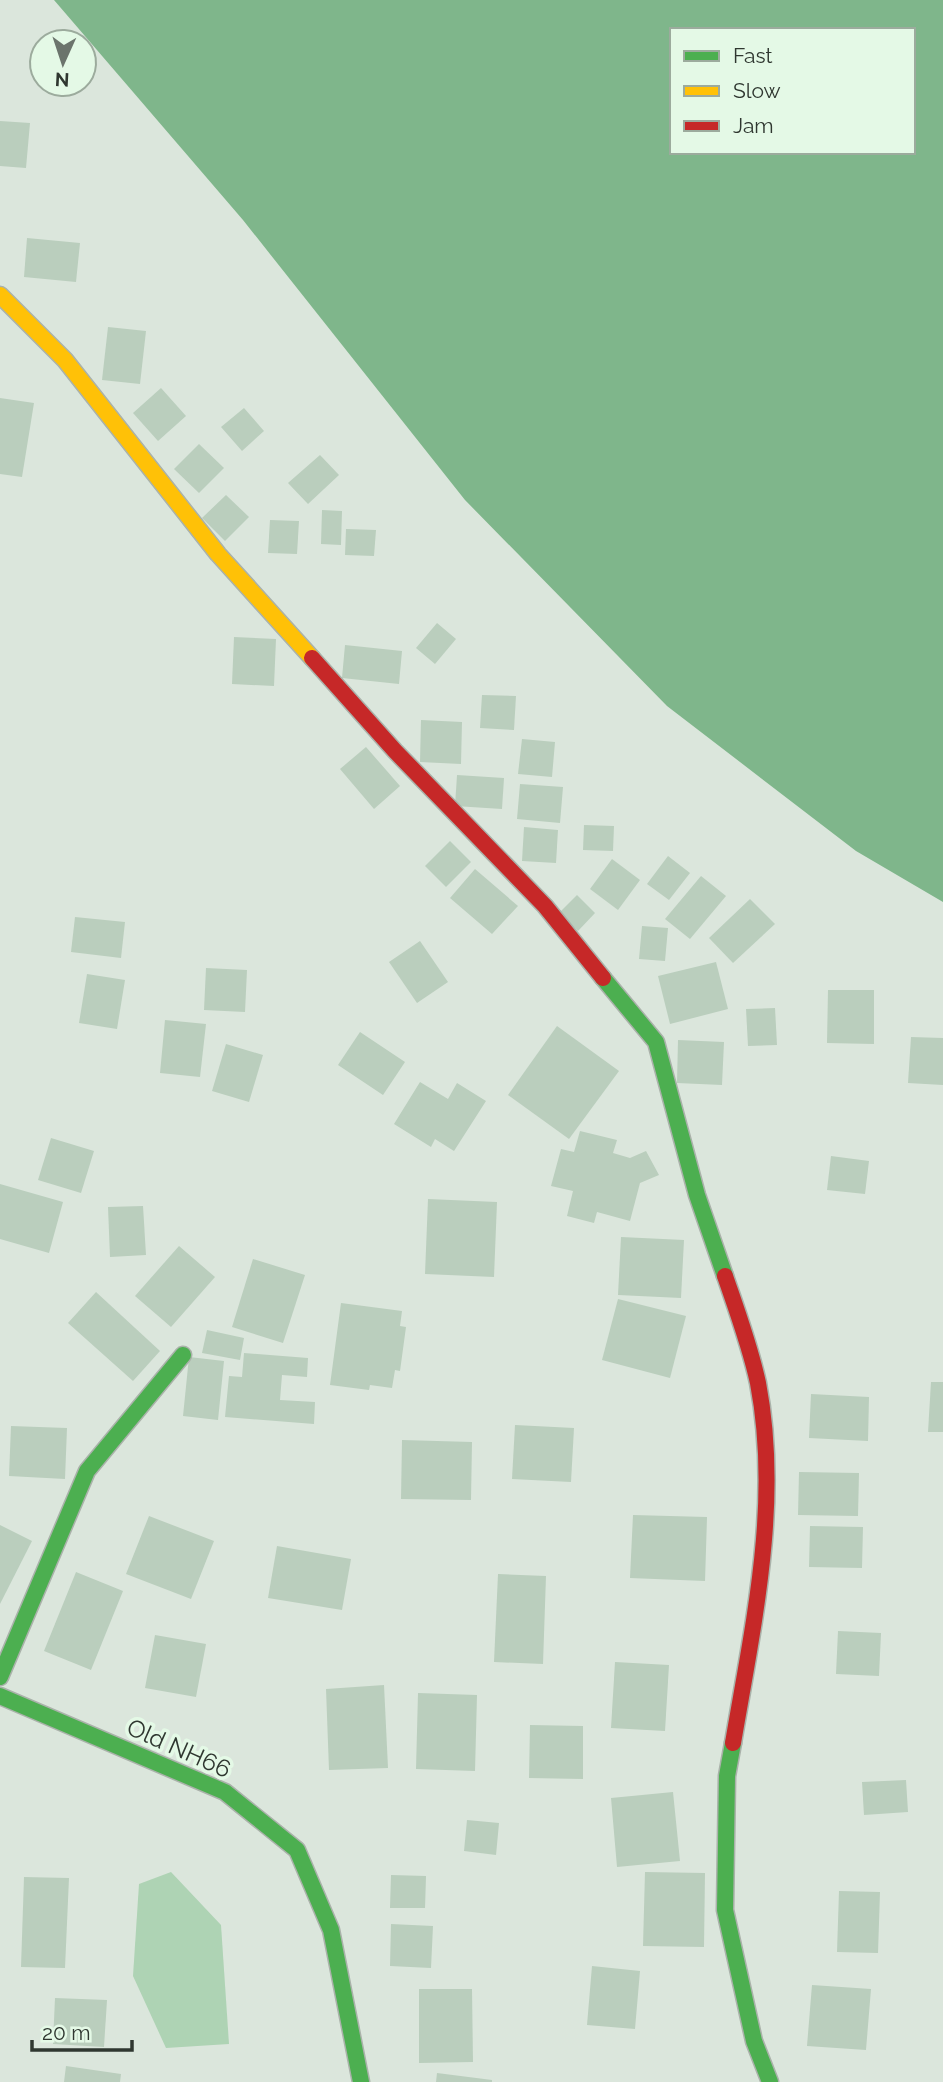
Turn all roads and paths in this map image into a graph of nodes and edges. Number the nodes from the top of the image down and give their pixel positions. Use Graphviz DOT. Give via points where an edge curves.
graph roads {
  1 [pos="0,295"];
  2 [pos="183,1355"];
  3 [pos="0,1677"];
  4 [pos="0,1696"];
  5 [pos="361,2082"];
  6 [pos="770,2082"];
  1 -- 6 [label="street" via="65,360 218,554 395,751 545,906 656,1042 697,1195 748,1342 758,1385 767,1471 760,1585 727,1776 725,1910 754,2041"];
  2 -- 3 [label="street" via="87,1472"];
  4 -- 5 [label="street, Old NH66" via="225,1792 297,1850 331,1930"];
}
